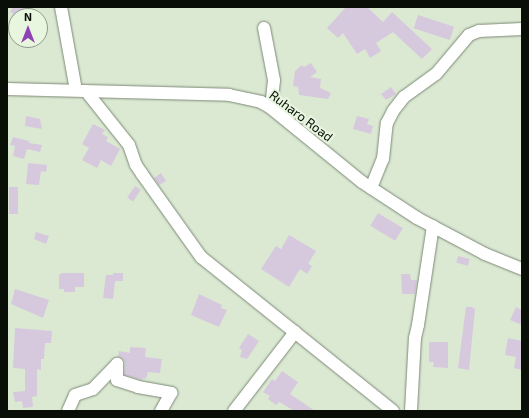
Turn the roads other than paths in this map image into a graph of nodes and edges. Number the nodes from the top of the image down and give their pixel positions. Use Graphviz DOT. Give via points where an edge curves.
graph roads {
  1 [pos="61,7"];
  2 [pos="264,28"];
  3 [pos="522,29"];
  4 [pos="7,89"];
  5 [pos="81,91"];
  6 [pos="271,108"];
  7 [pos="371,188"];
  8 [pos="433,226"];
  9 [pos="522,269"];
  10 [pos="295,332"];
  11 [pos="68,411"];
  12 [pos="161,411"];
  13 [pos="234,411"];
  14 [pos="393,411"];
  15 [pos="411,411"];
  1 -- 5 [label="street"];
  2 -- 6 [label="street" via="274,80"];
  3 -- 7 [label="street" via="478,31 469,35 436,74 404,97 387,123 383,159"];
  4 -- 5 [label="street, Ruharo Road"];
  5 -- 6 [label="street, Ruharo Road" via="229,95 251,98"];
  5 -- 10 [label="street" via="129,145 136,165 198,254"];
  6 -- 7 [label="street, Ruharo Road"];
  7 -- 8 [label="street, Ruharo Road"];
  8 -- 9 [label="street, Ruharo Road" via="485,254"];
  8 -- 15 [label="street" via="415,338"];
  10 -- 13 [label="street"];
  10 -- 14 [label="street"];
  11 -- 12 [label="street" via="75,395 93,389 117,364 117,380 172,393"];
}
